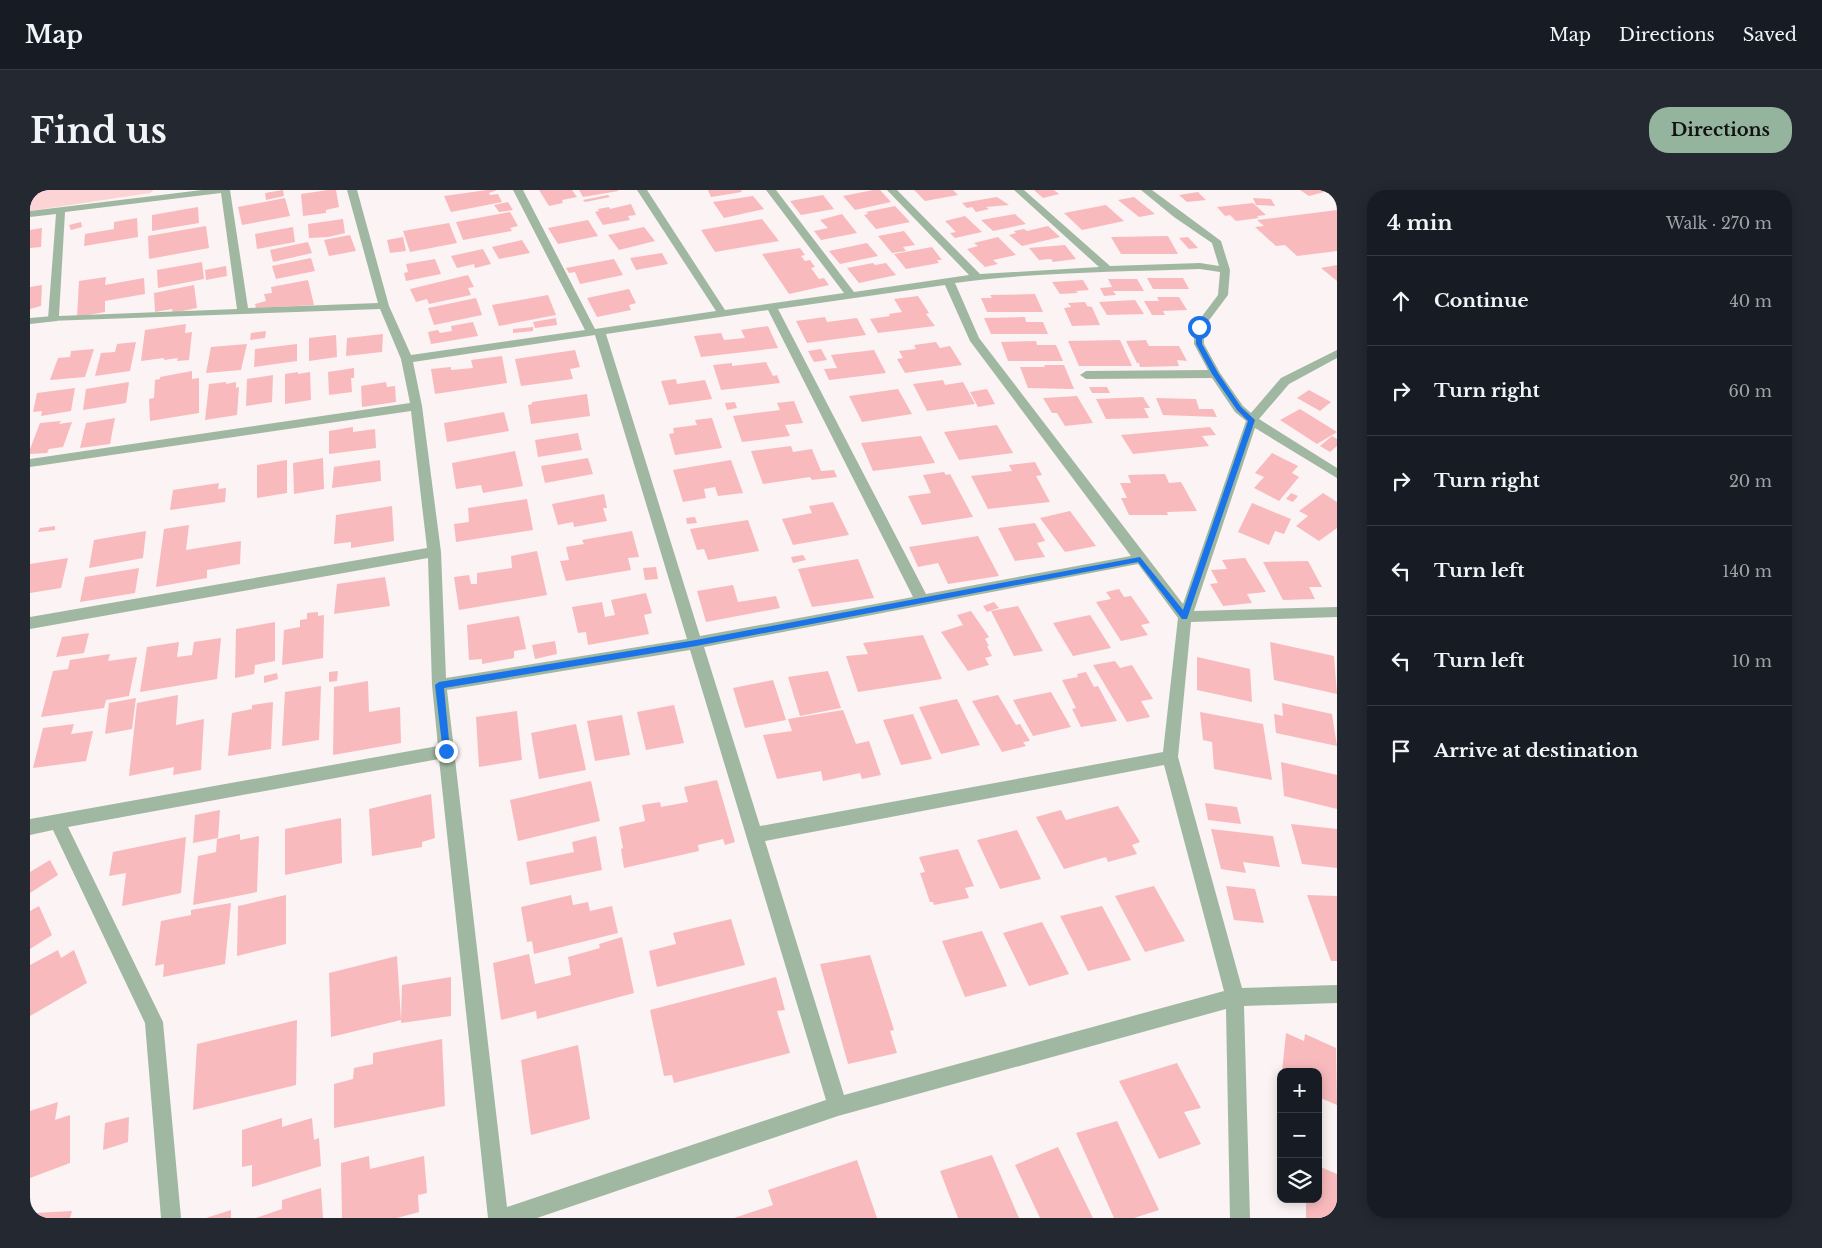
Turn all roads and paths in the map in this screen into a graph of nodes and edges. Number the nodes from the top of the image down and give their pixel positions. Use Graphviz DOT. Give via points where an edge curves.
graph roads {
  1 [pos="225,190"];
  2 [pos="352,190"];
  3 [pos="518,190"];
  4 [pos="642,190"];
  5 [pos="771,190"];
  6 [pos="892,190"];
  7 [pos="1019,190"];
  8 [pos="1146,190"];
  9 [pos="61,209"];
  10 [pos="30,214"];
  11 [pos="1108,269"];
  12 [pos="1225,270"];
  13 [pos="977,277"];
  14 [pos="948,280"];
  15 [pos="850,294"];
  16 [pos="384,306"];
  17 [pos="772,307"];
  18 [pos="243,312"];
  19 [pos="722,313"];
  20 [pos="53,320"];
  21 [pos="30,321"];
  22 [pos="595,331"];
  23 [pos="1337,353"];
  24 [pos="407,359"];
  25 [pos="1215,374"];
  26 [pos="1086,375"];
  27 [pos="416,406"];
  28 [pos="1252,420"];
  29 [pos="30,463"];
  30 [pos="1337,474"];
  31 [pos="434,552"];
  32 [pos="1140,559"];
  33 [pos="922,600"];
  34 [pos="1337,612"];
  35 [pos="1185,617"];
  36 [pos="30,623"];
  37 [pos="696,643"];
  38 [pos="439,685"];
  39 [pos="446,751"];
  40 [pos="1170,757"];
  41 [pos="57,822"];
  42 [pos="30,827"];
  43 [pos="755,835"];
  44 [pos="1337,994"];
  45 [pos="1235,997"];
  46 [pos="838,1106"];
  47 [pos="171,1218"];
  48 [pos="498,1218"];
  49 [pos="506,1218"];
  50 [pos="1240,1218"];
  1 -- 9 [label="street"];
  1 -- 18 [label="street"];
  2 -- 16 [label="street"];
  3 -- 22 [label="street"];
  4 -- 19 [label="street"];
  5 -- 15 [label="street"];
  6 -- 13 [label="street"];
  7 -- 11 [label="street"];
  8 -- 12 [label="street" via="1177,216 1216,241"];
  9 -- 10 [label="street"];
  9 -- 20 [label="street"];
  11 -- 12 [label="street" via="1200,266"];
  11 -- 13 [label="street"];
  12 -- 25 [label="street" via="1222,295 1199,327 1199,344"];
  13 -- 14 [label="street"];
  14 -- 15 [label="street"];
  14 -- 32 [label="street" via="974,339"];
  15 -- 17 [label="street"];
  16 -- 18 [label="street"];
  16 -- 24 [label="street"];
  17 -- 19 [label="street"];
  17 -- 33 [label="street"];
  18 -- 20 [label="street"];
  19 -- 22 [label="street"];
  20 -- 21 [label="street"];
  22 -- 24 [label="street"];
  22 -- 37 [label="street"];
  23 -- 28 [label="street" via="1285,381"];
  24 -- 27 [label="street"];
  25 -- 26 [label="street"];
  25 -- 28 [label="street" via="1239,409"];
  27 -- 29 [label="street"];
  27 -- 31 [label="street"];
  28 -- 30 [label="street"];
  28 -- 35 [label="street"];
  31 -- 36 [label="street"];
  31 -- 38 [label="street"];
  32 -- 33 [label="street"];
  32 -- 35 [label="street"];
  33 -- 37 [label="street"];
  34 -- 35 [label="street"];
  35 -- 40 [label="street"];
  37 -- 38 [label="street"];
  37 -- 43 [label="street"];
  38 -- 39 [label="street"];
  39 -- 41 [label="street"];
  39 -- 48 [label="street"];
  40 -- 43 [label="street"];
  40 -- 45 [label="street"];
  41 -- 42 [label="street"];
  41 -- 47 [label="street" via="154,1022"];
  43 -- 46 [label="street"];
  44 -- 45 [label="street"];
  45 -- 46 [label="street"];
  45 -- 50 [label="street"];
  46 -- 49 [label="street"];
}
